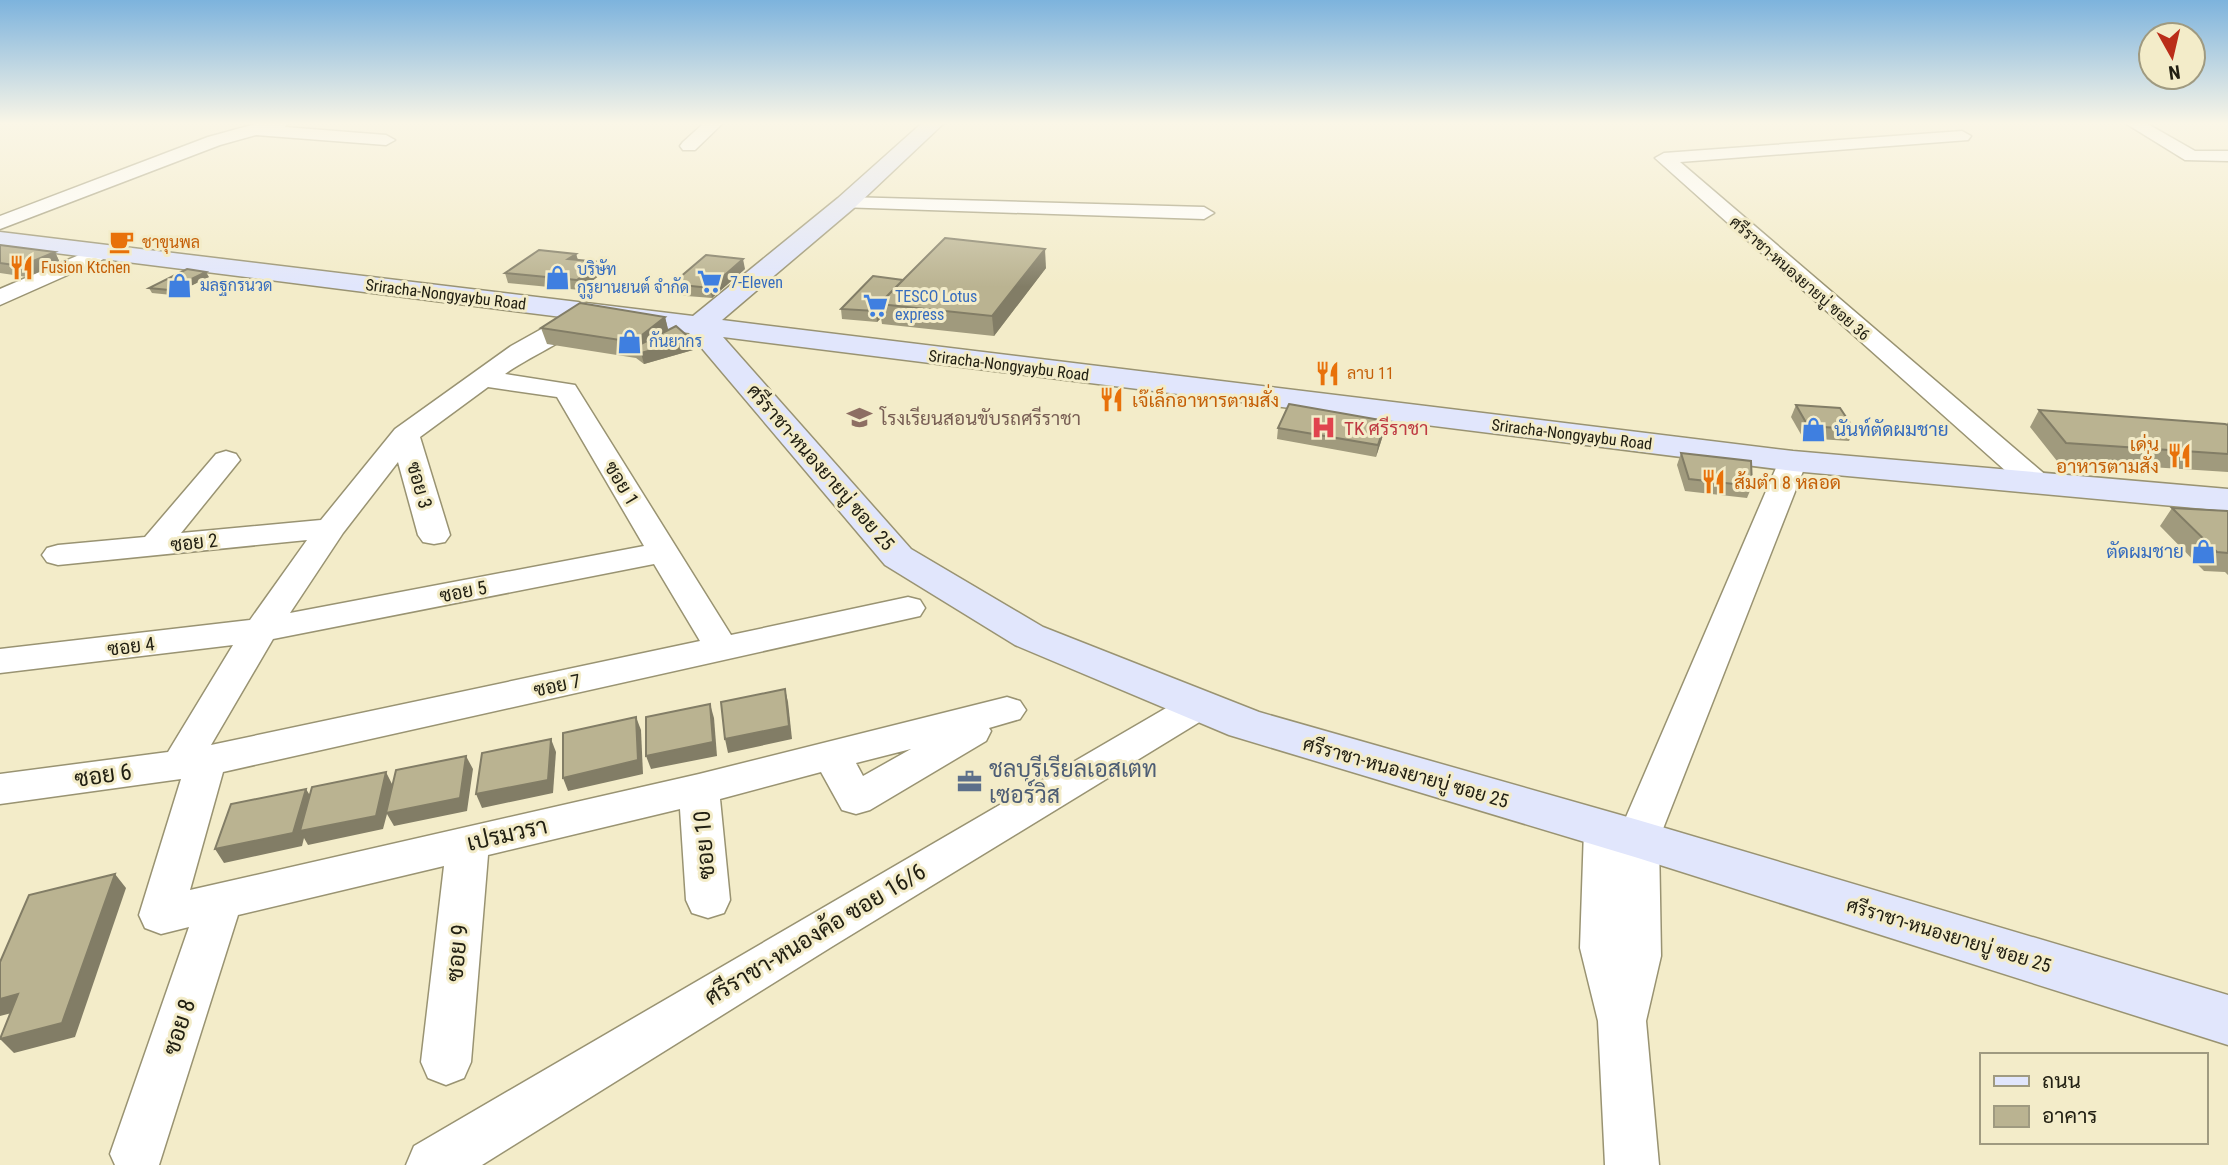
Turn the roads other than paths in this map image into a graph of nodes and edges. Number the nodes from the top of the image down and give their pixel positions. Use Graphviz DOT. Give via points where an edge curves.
graph roads {
  1 [pos="120,177"];
  2 [pos="875,177"];
  3 [pos="1686,177"];
  4 [pos="846,203"];
  5 [pos="1204,213"];
  6 [pos="0,223"];
  7 [pos="0,239"];
  8 [pos="100,252"];
  9 [pos="0,298"];
  10 [pos="574,310"];
  11 [pos="698,326"];
  12 [pos="481,378"];
  13 [pos="405,435"];
  14 [pos="226,460"];
  15 [pos="1793,461"];
  16 [pos="2037,483"];
  17 [pos="2228,500"];
  18 [pos="331,528"];
  19 [pos="434,535"];
  20 [pos="155,545"];
  21 [pos="664,552"];
  22 [pos="58,555"];
  23 [pos="908,608"];
  24 [pos="262,630"];
  25 [pos="722,649"];
  26 [pos="0,661"];
  27 [pos="1198,706"];
  28 [pos="1007,710"];
  29 [pos="193,762"];
  30 [pos="0,789"];
  31 [pos="699,789"];
  32 [pos="1622,835"];
  33 [pos="468,843"];
  34 [pos="708,900"];
  35 [pos="220,901"];
  36 [pos="2228,1020"];
  37 [pos="446,1062"];
  38 [pos="138,1154"];
  39 [pos="433,1165"];
  40 [pos="1632,1165"];
  1 -- 6 [label="street"];
  2 -- 4 [label="main road"];
  3 -- 16 [label="street, ศรีราชา-หนองยายบู่ ซอย 36"];
  4 -- 5 [label="street"];
  4 -- 11 [label="main road"];
  7 -- 8 [label="main road, Sriracha-Nongyaybu Road"];
  8 -- 9 [label="street"];
  8 -- 10 [label="main road, Sriracha-Nongyaybu Road"];
  10 -- 11 [label="main road, Sriracha-Nongyaybu Road"];
  10 -- 12 [label="street, เปรมวรา" via="556,333"];
  11 -- 15 [label="main road, Sriracha-Nongyaybu Road"];
  11 -- 27 [label="main road, ศรีราชา-หนองยายบู่ ซอย 25" via="898,557 1029,636"];
  12 -- 13 [label="street, เปรมวรา"];
  12 -- 21 [label="street, ซอย 1" via="566,391"];
  13 -- 18 [label="street, เปรมวรา"];
  13 -- 19 [label="street, ซอย 3"];
  14 -- 20 [label="street"];
  15 -- 16 [label="main road, Sriracha-Nongyaybu Road"];
  15 -- 32 [label="street"];
  16 -- 17 [label="main road, Sriracha-Nongyaybu Road"];
  18 -- 20 [label="street, ซอย 2"];
  18 -- 24 [label="street, เปรมวรา"];
  20 -- 22 [label="street, ซอย 2"];
  21 -- 24 [label="street, ซอย 5"];
  21 -- 25 [label="street, ซอย 1"];
  23 -- 25 [label="street, ซอย 7"];
  24 -- 26 [label="street, ซอย 4"];
  24 -- 29 [label="street, เปรมวรา" via="241,660"];
  25 -- 29 [label="street, ซอย 7"];
  27 -- 32 [label="main road, ศรีราชา-หนองยายบู่ ซอย 25" via="1245,724"];
  27 -- 39 [label="street, ศรีราชา-หนองค้อ ซอย 16/6"];
  28 -- 31 [label="street, เปรมวรา"];
  29 -- 30 [label="street, ซอย 6"];
  29 -- 35 [label="street, เปรมวรา" via="162,915"];
  31 -- 33 [label="street, เปรมวรา"];
  31 -- 34 [label="street, ซอย 10"];
  32 -- 36 [label="main road, ศรีราชา-หนองยายบู่ ซอย 25"];
  32 -- 40 [label="street" via="1638,956 1622,1021"];
  33 -- 35 [label="street, เปรมวรา"];
  33 -- 37 [label="street, ซอย 9"];
  35 -- 38 [label="street, ซอย 8"];
}
